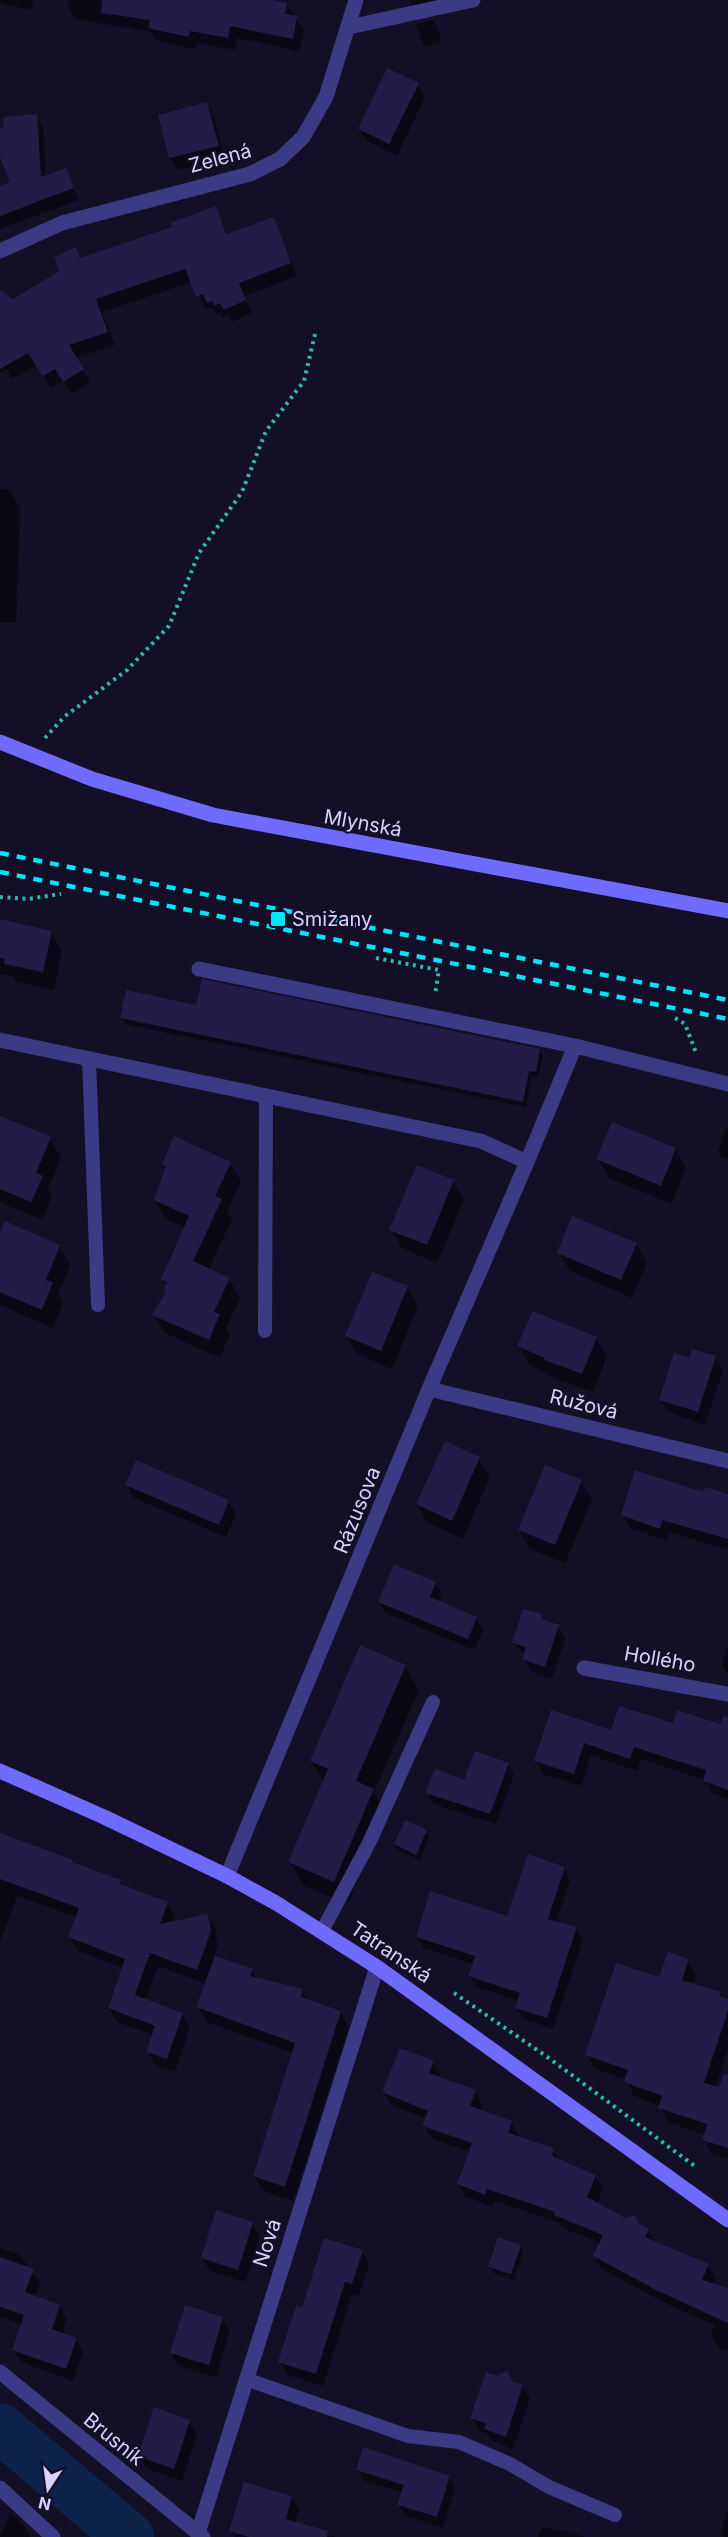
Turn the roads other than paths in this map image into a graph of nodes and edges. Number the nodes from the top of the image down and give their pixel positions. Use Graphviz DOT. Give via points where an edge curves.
graph roads {
  1 [pos="356,0"];
  2 [pos="473,0"];
  3 [pos="349,27"];
  4 [pos="0,252"];
  5 [pos="0,742"];
  6 [pos="728,911"];
  7 [pos="199,969"];
  8 [pos="0,1040"];
  9 [pos="575,1046"];
  10 [pos="89,1059"];
  11 [pos="728,1084"];
  12 [pos="266,1097"];
  13 [pos="527,1162"];
  14 [pos="99,1305"];
  15 [pos="265,1331"];
  16 [pos="429,1389"];
  17 [pos="728,1461"];
  18 [pos="584,1668"];
  19 [pos="728,1694"];
  20 [pos="433,1702"];
  21 [pos="0,1771"];
  22 [pos="228,1876"];
  23 [pos="322,1931"];
  24 [pos="377,1966"];
  25 [pos="728,2220"];
  26 [pos="0,2372"];
  27 [pos="246,2379"];
  28 [pos="0,2488"];
  29 [pos="615,2515"];
  30 [pos="201,2535"];
  31 [pos="53,2537"];
  1 -- 3 [label="street, Zelená"];
  2 -- 3 [label="street"];
  3 -- 4 [label="street, Zelená" via="326,97 313,123 280,159 250,174 62,223"];
  5 -- 6 [label="main road, Mlynská" via="101,782 213,815"];
  7 -- 9 [label="street"];
  8 -- 10 [label="street"];
  9 -- 11 [label="street"];
  9 -- 13 [label="street, Rázusova"];
  10 -- 12 [label="street"];
  10 -- 14 [label="lane"];
  12 -- 13 [label="street" via="481,1141"];
  12 -- 15 [label="lane"];
  13 -- 16 [label="street, Rázusova"];
  16 -- 17 [label="street, Ružová"];
  16 -- 22 [label="street, Rázusova"];
  18 -- 19 [label="street, Hollého"];
  20 -- 23 [label="lane" via="369,1843"];
  21 -- 22 [label="main road, Tatranská"];
  22 -- 23 [label="main road, Tatranská"];
  23 -- 24 [label="main road, Tatranská"];
  24 -- 25 [label="main road, Tatranská"];
  24 -- 27 [label="street, Nová"];
  26 -- 30 [label="street, Brusník"];
  27 -- 29 [label="lane" via="408,2436 459,2442"];
  27 -- 30 [label="street, Nová"];
  28 -- 31 [label="street"];
}
